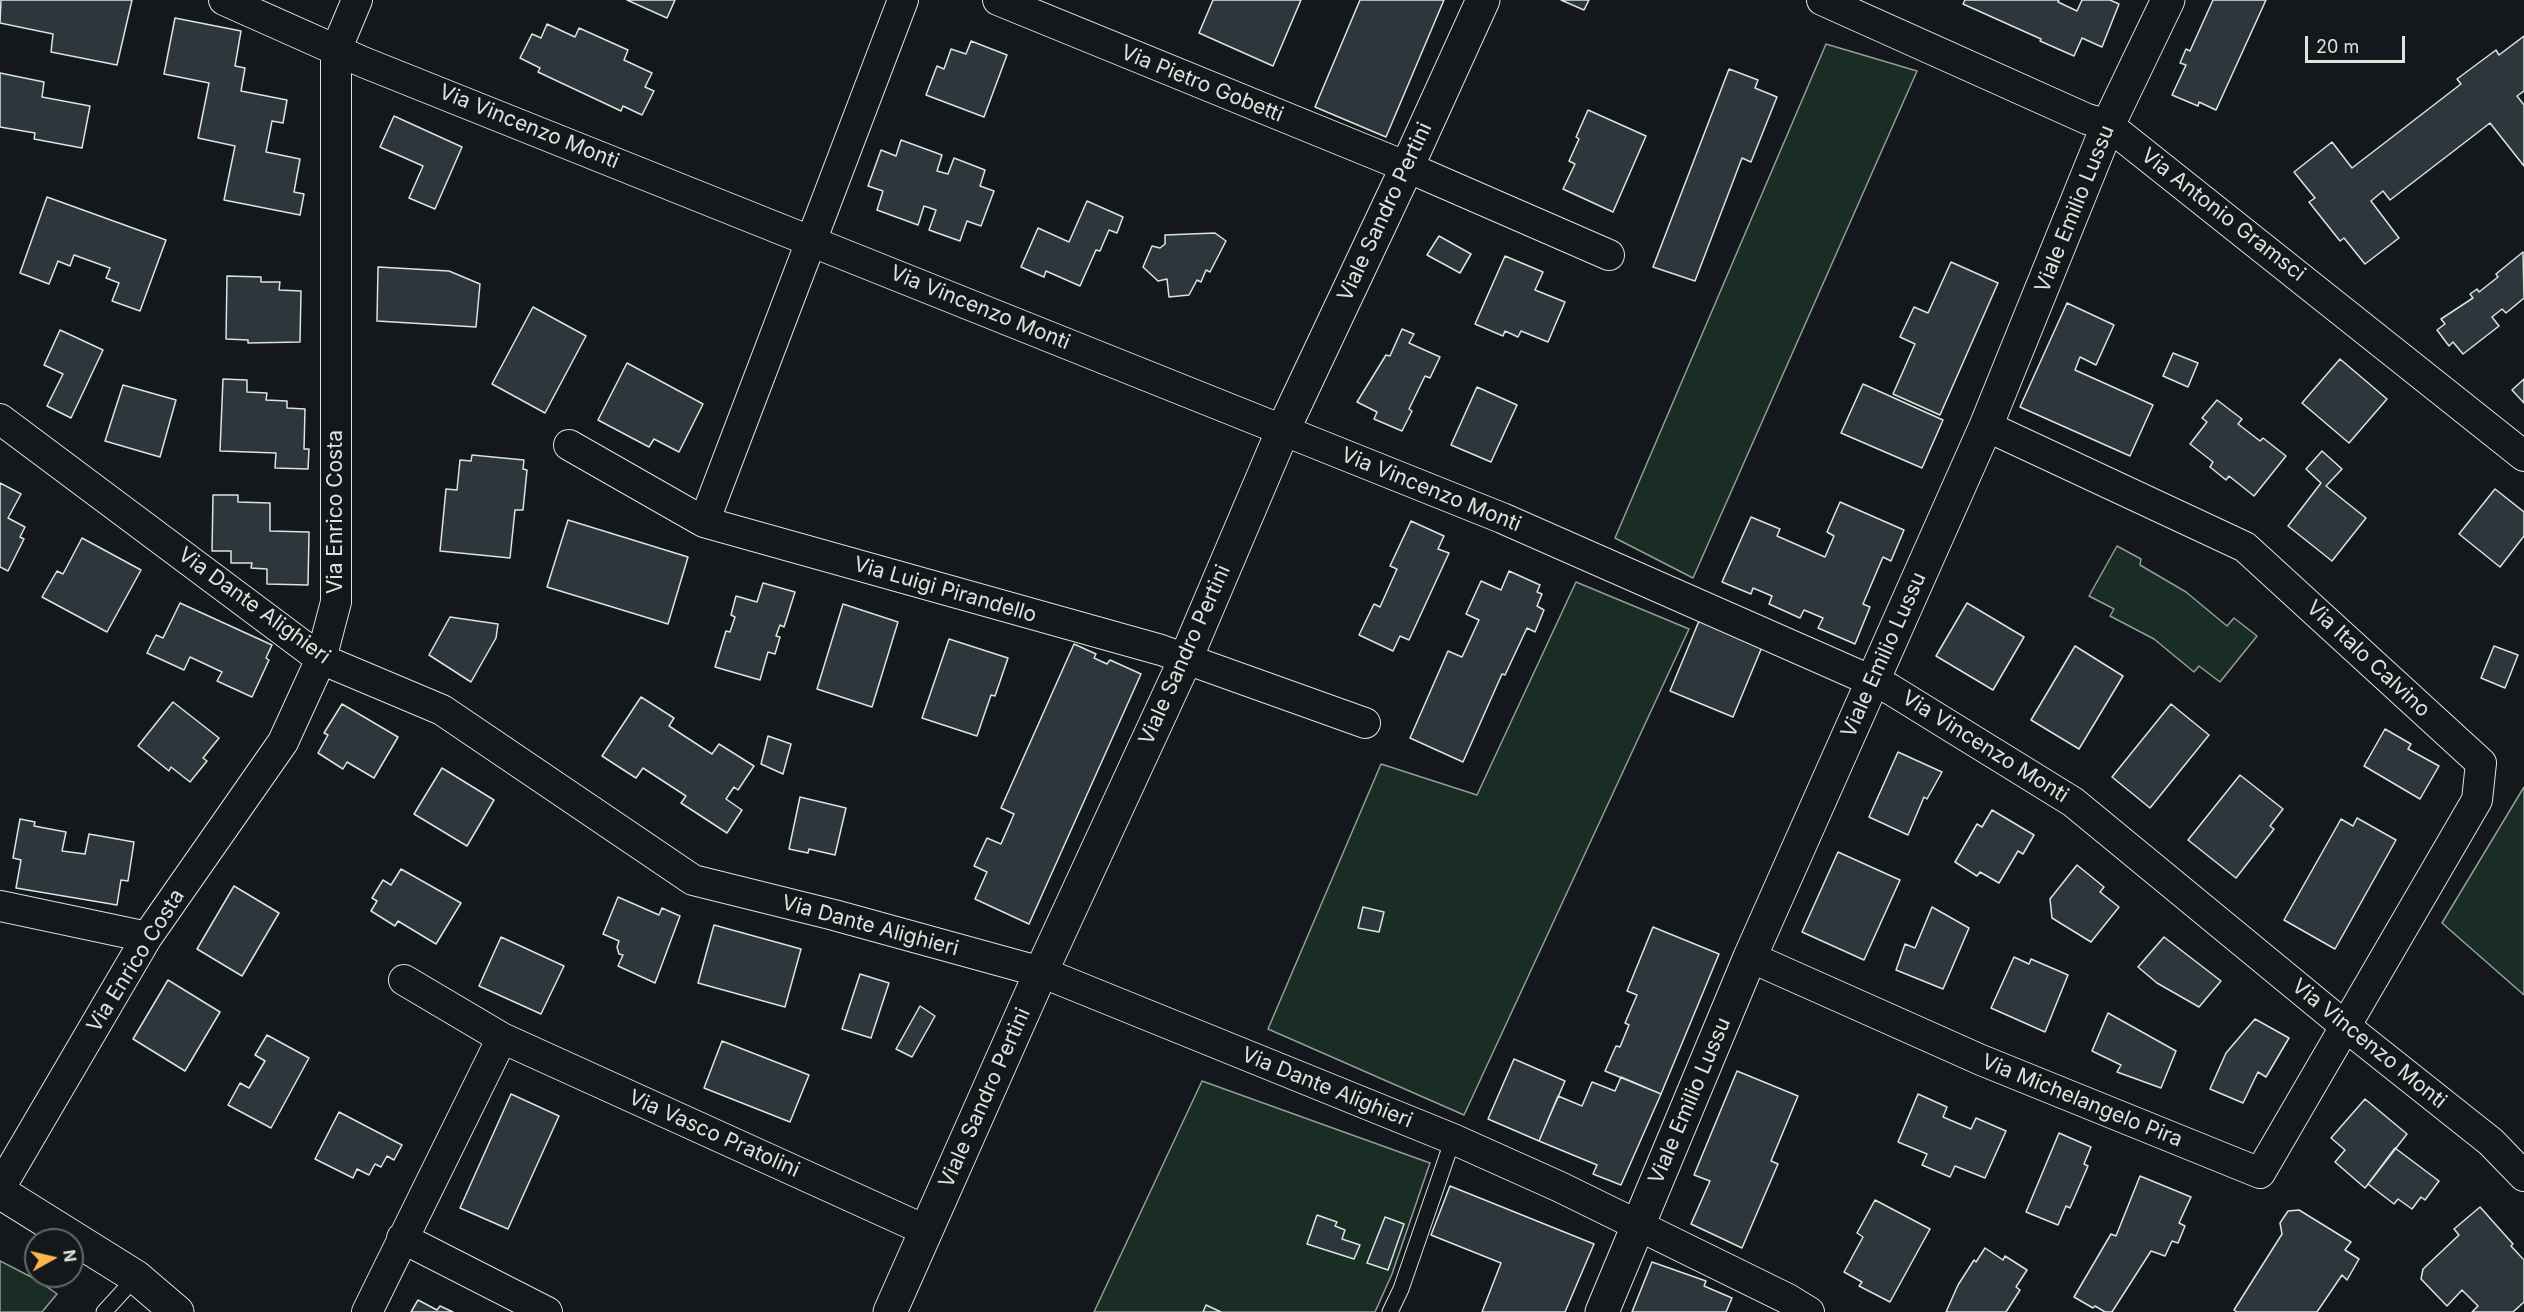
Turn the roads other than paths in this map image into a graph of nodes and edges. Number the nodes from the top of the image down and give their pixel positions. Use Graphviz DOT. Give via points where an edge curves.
graph roads {
  1 [pos="224,0"];
  2 [pos="357,0"];
  3 [pos="903,0"];
  4 [pos="998,0"];
  5 [pos="1483,0"];
  6 [pos="1822,0"];
  7 [pos="2168,0"];
  8 [pos="336,50"];
  9 [pos="2108,125"];
  10 [pos="1407,167"];
  11 [pos="813,240"];
  12 [pos="1609,255"];
  13 [pos="0,419"];
  14 [pos="1986,426"];
  15 [pos="1283,430"];
  16 [pos="569,445"];
  17 [pos="2524,456"];
  18 [pos="704,522"];
  19 [pos="1186,658"];
  20 [pos="321,659"];
  21 [pos="1872,681"];
  22 [pos="1365,723"];
  23 [pos="0,906"];
  24 [pos="147,937"];
  25 [pos="1750,957"];
  26 [pos="1041,972"];
  27 [pos="405,980"];
  28 [pos="2345,1026"];
  29 [pos="502,1038"];
  30 [pos="1453,1139"];
  31 [pos="2524,1176"];
  32 [pos="0,1190"];
  33 [pos="1637,1227"];
  34 [pos="927,1231"];
  35 [pos="402,1238"];
  36 [pos="136,1277"];
  37 [pos="104,1312"];
  38 [pos="177,1312"];
  39 [pos="367,1312"];
  40 [pos="547,1312"];
  41 [pos="890,1312"];
  42 [pos="1390,1312"];
  43 [pos="1602,1312"];
  44 [pos="1809,1312"];
  1 -- 8 [label="street, Via Vincenzo Monti"];
  2 -- 8 [label="street, Via Enrico Costa"];
  3 -- 11 [label="street"];
  4 -- 10 [label="street, Via Pietro Gobetti"];
  5 -- 10 [label="street, Viale Sandro Pertini"];
  6 -- 9 [label="street, Via Antonio Gramsci"];
  7 -- 9 [label="street, Viale Emilio Lussu"];
  8 -- 11 [label="street, Via Vincenzo Monti"];
  8 -- 20 [label="street, Via Enrico Costa" via="336,602"];
  9 -- 14 [label="street, Viale Emilio Lussu"];
  9 -- 17 [label="street, Via Antonio Gramsci"];
  10 -- 12 [label="street, Via Pietro Gobetti"];
  10 -- 15 [label="street, Viale Sandro Pertini"];
  11 -- 15 [label="street, Via Vincenzo Monti"];
  11 -- 18 [label="street"];
  13 -- 20 [label="street, Via Dante Alighieri"];
  14 -- 21 [label="street, Viale Emilio Lussu"];
  14 -- 28 [label="street, Via Italo Calvino" via="2246,547 2481,763 2477,800"];
  15 -- 19 [label="street, Viale Sandro Pertini"];
  15 -- 21 [label="street, Via Vincenzo Monti" via="1502,518"];
  16 -- 18 [label="street, Via Luigi Pirandello"];
  18 -- 19 [label="street, Via Luigi Pirandello"];
  19 -- 22 [label="street, Via Luigi Pirandello"];
  19 -- 26 [label="street, Viale Sandro Pertini"];
  20 -- 24 [label="street, Via Enrico Costa" via="283,742"];
  20 -- 26 [label="street, Via Dante Alighieri" via="442,710 693,880"];
  21 -- 25 [label="street, Viale Emilio Lussu"];
  21 -- 28 [label="street, Via Vincenzo Monti" via="2073,802"];
  23 -- 24 [label="street"];
  24 -- 32 [label="street, Via Enrico Costa"];
  25 -- 28 [label="street, Via Michelangelo Pira" via="1981,1060 2260,1173"];
  25 -- 33 [label="street, Viale Emilio Lussu"];
  26 -- 30 [label="street, Via Dante Alighieri"];
  26 -- 34 [label="street, Viale Sandro Pertini"];
  27 -- 29 [label="street, Via Vasco Pratolini"];
  28 -- 31 [label="street, Via Vincenzo Monti" via="2491,1142"];
  29 -- 34 [label="street, Via Vasco Pratolini"];
  29 -- 35 [label="street"];
  30 -- 33 [label="street, Via Dante Alighieri"];
  30 -- 42 [label="lane"];
  32 -- 36 [label="street"];
  33 -- 43 [label="street, Viale Emilio Lussu"];
  33 -- 44 [label="street, Via Dante Alighieri"];
  34 -- 41 [label="street, Viale Sandro Pertini"];
  35 -- 39 [label="street"];
  35 -- 40 [label="street"];
  36 -- 37 [label="lane"];
  36 -- 38 [label="street"];
}
